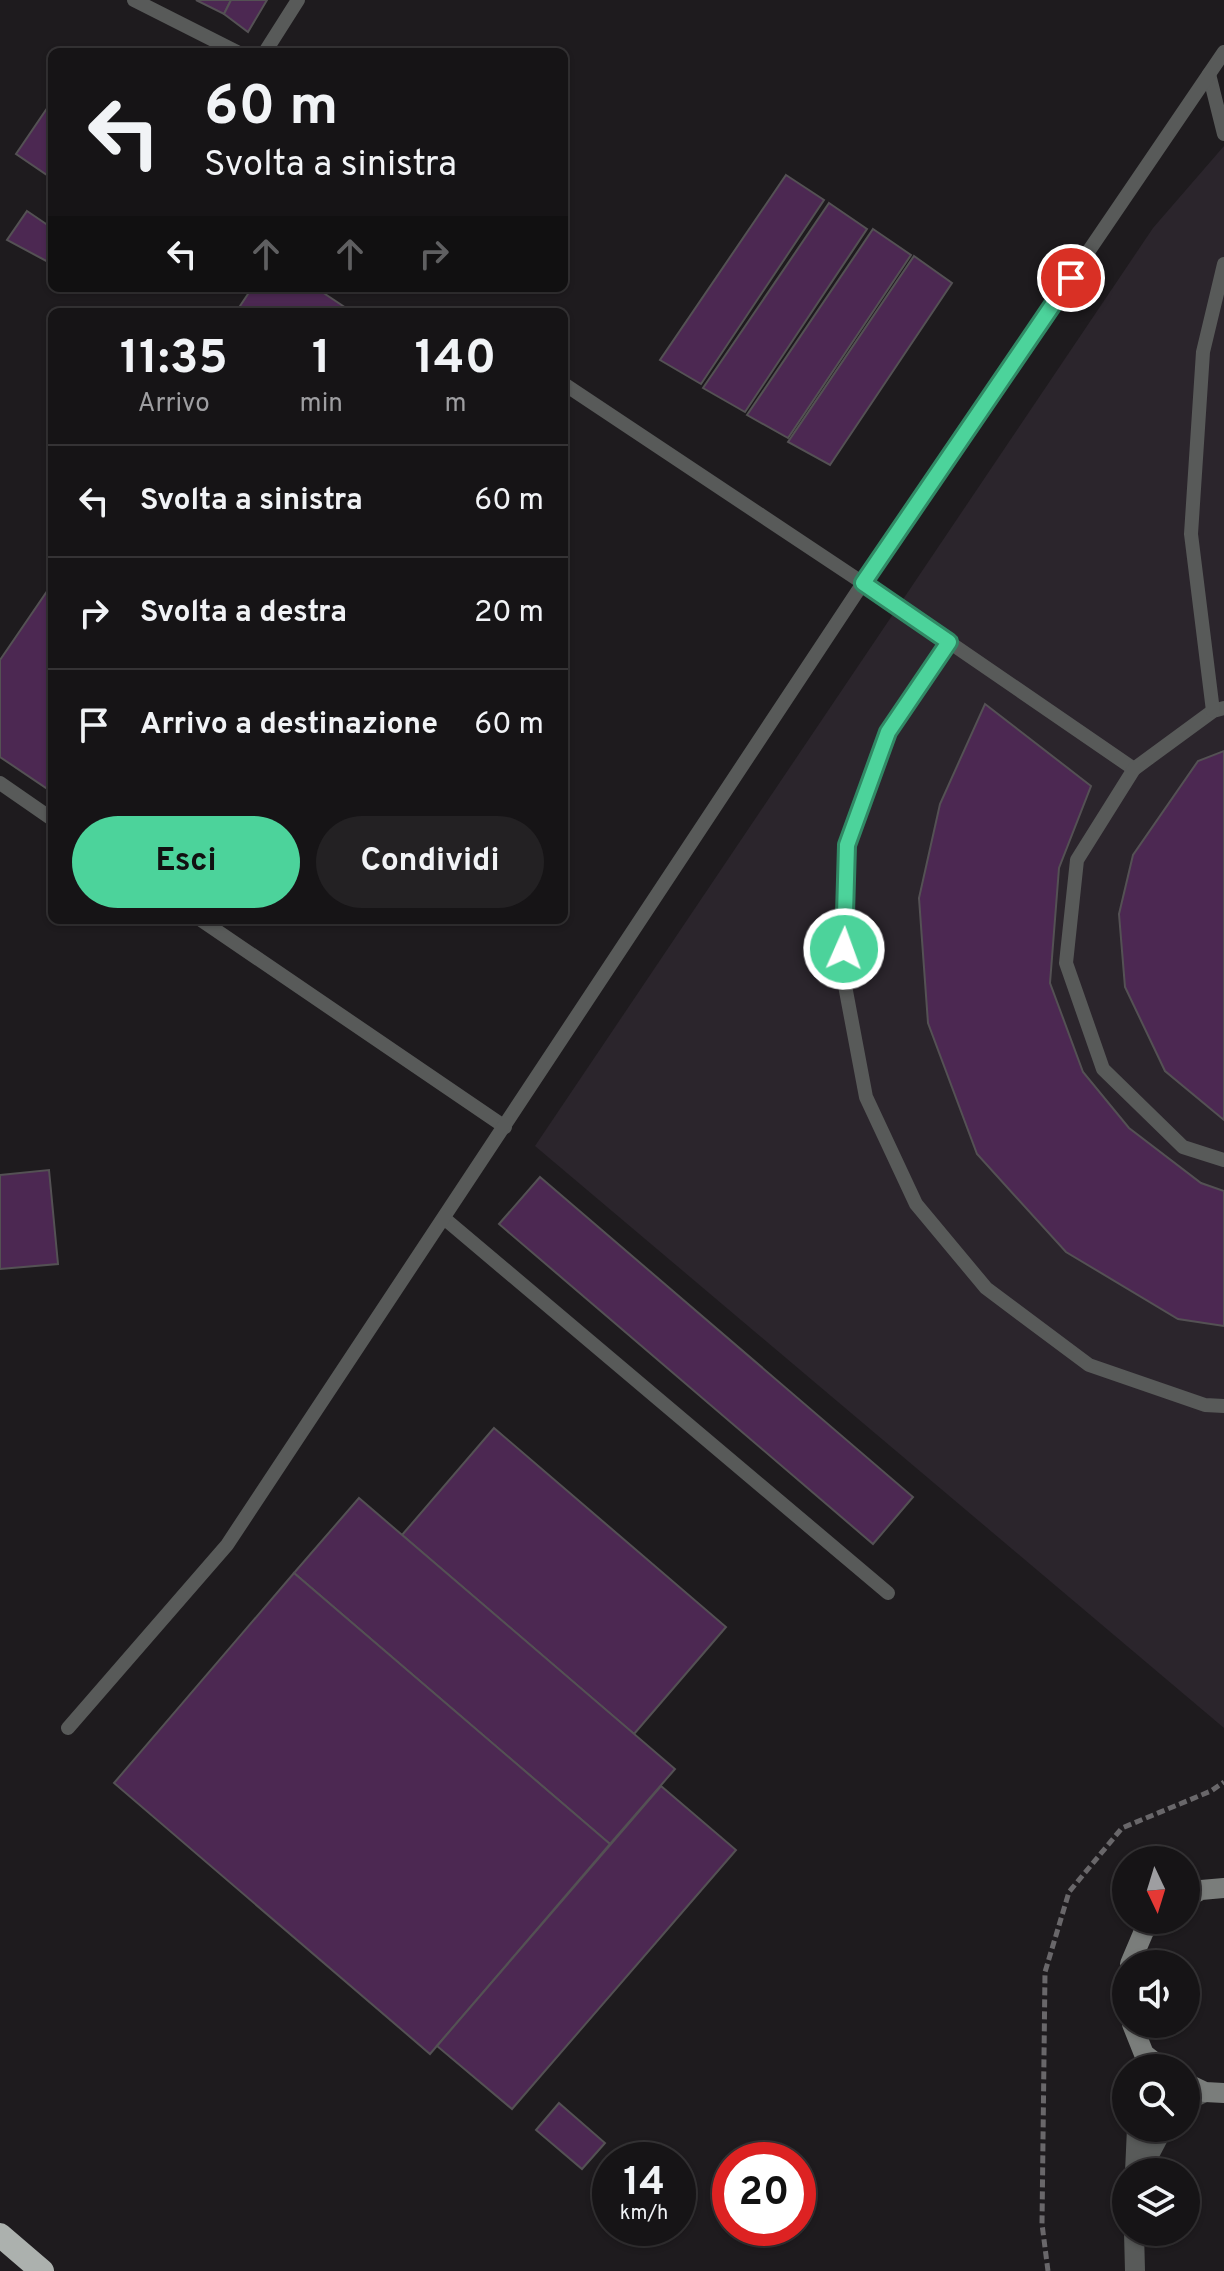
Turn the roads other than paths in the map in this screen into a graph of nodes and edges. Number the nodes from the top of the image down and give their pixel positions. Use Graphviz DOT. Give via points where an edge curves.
graph roads {
  1 [pos="134,0"];
  2 [pos="298,0"];
  3 [pos="229,48"];
  4 [pos="268,48"];
  5 [pos="1224,52"];
  6 [pos="1209,74"];
  7 [pos="1224,134"];
  8 [pos="1224,264"];
  9 [pos="568,387"];
  10 [pos="863,583"];
  11 [pos="949,642"];
  12 [pos="1218,710"];
  13 [pos="1134,769"];
  14 [pos="0,783"];
  15 [pos="48,816"];
  16 [pos="207,924"];
  17 [pos="505,1127"];
  18 [pos="1224,1160"];
  19 [pos="445,1219"];
  20 [pos="1224,1406"];
  21 [pos="888,1593"];
  22 [pos="68,1728"];
  23 [pos="1224,1888"];
  24 [pos="1200,1891"];
  25 [pos="0,2235"];
  26 [pos="1134,2246"];
  27 [pos="42,2271"];
  28 [pos="1135,2271"];
  1 -- 3 [label="lane"];
  2 -- 4 [label="lane"];
  5 -- 6 [label="lane"];
  6 -- 7 [label="lane"];
  6 -- 10 [label="lane"];
  8 -- 12 [label="lane" via="1203,352 1191,534"];
  9 -- 10 [label="lane"];
  10 -- 11 [label="lane"];
  10 -- 17 [label="lane"];
  11 -- 13 [label="lane"];
  11 -- 20 [label="lane" via="888,732 847,845 843,975 866,1097 916,1204 986,1288 1089,1365 1205,1405"];
  12 -- 13 [label="lane"];
  13 -- 18 [label="lane" via="1077,860 1066,963 1103,1069 1183,1147"];
  14 -- 15 [label="lane"];
  16 -- 17 [label="lane"];
  17 -- 19 [label="lane"];
  19 -- 21 [label="lane"];
  19 -- 22 [label="lane" via="227,1545"];
  23 -- 24 [label="main road"];
  25 -- 27 [label="highway"];
  26 -- 28 [label="street"];
}
